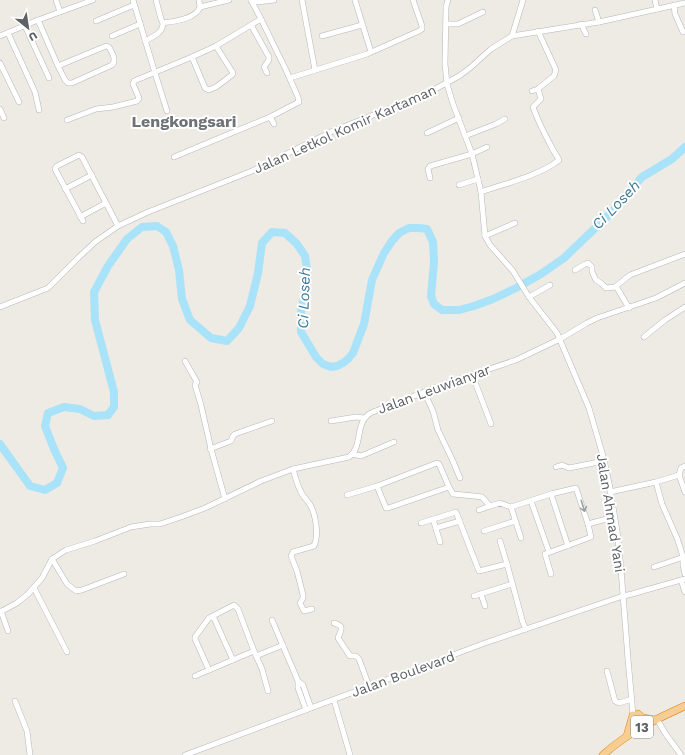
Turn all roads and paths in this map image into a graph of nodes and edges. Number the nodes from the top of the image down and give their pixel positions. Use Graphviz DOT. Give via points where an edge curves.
graph roads {
  1 [pos="56,0"];
  2 [pos="93,0"];
  3 [pos="156,0"];
  4 [pos="199,0"];
  5 [pos="229,0"];
  6 [pos="251,0"];
  7 [pos="274,0"];
  8 [pos="302,0"];
  9 [pos="355,0"];
  10 [pos="413,0"];
  11 [pos="448,0"];
  12 [pos="523,0"];
  13 [pos="655,0"];
  14 [pos="134,2"];
  15 [pos="685,3"];
  16 [pos="674,5"];
  17 [pos="200,7"];
  18 [pos="657,9"];
  19 [pos="595,10"];
  20 [pos="60,12"];
  21 [pos="483,12"];
  22 [pos="261,19"];
  23 [pos="38,20"];
  24 [pos="96,21"];
  25 [pos="599,22"];
  26 [pos="163,23"];
  27 [pos="140,24"];
  28 [pos="446,24"];
  29 [pos="581,24"];
  30 [pos="362,25"];
  31 [pos="25,26"];
  32 [pos="251,26"];
  33 [pos="538,32"];
  34 [pos="683,32"];
  35 [pos="8,33"];
  36 [pos="1,34"];
  37 [pos="586,34"];
  38 [pos="112,36"];
  39 [pos="322,36"];
  40 [pos="512,36"];
  41 [pos="145,41"];
  42 [pos="216,46"];
  43 [pos="371,52"];
  44 [pos="192,57"];
  45 [pos="0,63"];
  46 [pos="58,66"];
  47 [pos="315,70"];
  48 [pos="154,73"];
  49 [pos="267,74"];
  50 [pos="48,78"];
  51 [pos="290,78"];
  52 [pos="447,84"];
  53 [pos="538,89"];
  54 [pos="532,91"];
  55 [pos="19,102"];
  56 [pos="0,109"];
  57 [pos="40,110"];
  58 [pos="167,111"];
  59 [pos="270,117"];
  60 [pos="4,118"];
  61 [pos="458,118"];
  62 [pos="505,119"];
  63 [pos="67,120"];
  64 [pos="274,124"];
  65 [pos="427,133"];
  66 [pos="465,136"];
  67 [pos="486,147"];
  68 [pos="472,154"];
  69 [pos="174,156"];
  70 [pos="92,175"];
  71 [pos="430,178"];
  72 [pos="478,179"];
  73 [pos="459,186"];
  74 [pos="65,189"];
  75 [pos="482,192"];
  76 [pos="106,203"];
  77 [pos="515,222"];
  78 [pos="118,226"];
  79 [pos="485,236"];
  80 [pos="685,254"];
  81 [pos="575,270"];
  82 [pos="685,283"];
  83 [pos="550,285"];
  84 [pos="615,287"];
  85 [pos="529,297"];
  86 [pos="0,307"];
  87 [pos="685,307"];
  88 [pos="628,308"];
  89 [pos="644,336"];
  90 [pos="560,339"];
  91 [pos="185,361"];
  92 [pos="472,374"];
  93 [pos="424,392"];
  94 [pos="364,418"];
  95 [pos="272,421"];
  96 [pos="331,421"];
  97 [pos="491,424"];
  98 [pos="394,442"];
  99 [pos="210,449"];
  100 [pos="352,454"];
  101 [pos="604,461"];
  102 [pos="685,466"];
  103 [pos="556,467"];
  104 [pos="294,469"];
  105 [pos="679,475"];
  106 [pos="460,478"];
  107 [pos="656,482"];
  108 [pos="377,486"];
  109 [pos="449,487"];
  110 [pos="610,492"];
  111 [pos="685,492"];
  112 [pos="551,494"];
  113 [pos="347,495"];
  114 [pos="225,499"];
  115 [pos="530,501"];
  116 [pos="490,506"];
  117 [pos="511,507"];
  118 [pos="479,510"];
  119 [pos="614,517"];
  120 [pos="433,519"];
  121 [pos="460,521"];
  122 [pos="515,521"];
  123 [pos="420,523"];
  124 [pos="588,524"];
  125 [pos="436,528"];
  126 [pos="484,531"];
  127 [pos="521,538"];
  128 [pos="440,542"];
  129 [pos="500,542"];
  130 [pos="568,546"];
  131 [pos="549,552"];
  132 [pos="684,557"];
  133 [pos="52,560"];
  134 [pos="507,564"];
  135 [pos="654,566"];
  136 [pos="124,574"];
  137 [pos="551,574"];
  138 [pos="685,574"];
  139 [pos="683,580"];
  140 [pos="512,584"];
  141 [pos="34,588"];
  142 [pos="685,592"];
  143 [pos="481,594"];
  144 [pos="474,596"];
  145 [pos="623,596"];
  146 [pos="485,606"];
  147 [pos="312,609"];
  148 [pos="1,611"];
  149 [pos="213,616"];
  150 [pos="272,620"];
  151 [pos="334,623"];
  152 [pos="526,629"];
  153 [pos="8,631"];
  154 [pos="283,645"];
  155 [pos="67,652"];
  156 [pos="255,654"];
  157 [pos="233,660"];
  158 [pos="209,670"];
  159 [pos="607,671"];
  160 [pos="195,676"];
  161 [pos="369,686"];
  162 [pos="268,691"];
  163 [pos="334,700"];
  164 [pos="15,701"];
  165 [pos="632,702"];
  166 [pos="685,706"];
  167 [pos="308,709"];
  168 [pos="635,715"];
  169 [pos="656,720"];
  170 [pos="640,728"];
  171 [pos="626,736"];
  172 [pos="30,755"];
  173 [pos="185,755"];
  174 [pos="350,755"];
  175 [pos="603,755"];
  176 [pos="681,755"];
  1 -- 20 [label="street"];
  2 -- 20 [label="street"];
  3 -- 26 [label="street"];
  4 -- 17 [label="street"];
  5 -- 17 [label="street"];
  6 -- 7 [label="street"];
  6 -- 22 [label="street"];
  8 -- 47 [label="street"];
  9 -- 30 [label="street"];
  10 -- 43 [label="street" via="422,26 420,30"];
  11 -- 28 [label="street"];
  12 -- 40 [label="street"];
  13 -- 18 [label="street"];
  14 -- 24 [label="street"];
  14 -- 27 [label="street"];
  15 -- 16 [label="street, Jalan Letkol Komir Kartaman"];
  16 -- 18 [label="street, Jalan Letkol Komir Kartaman"];
  16 -- 34 [label="street"];
  17 -- 26 [label="street" via="198,13 192,16"];
  18 -- 25 [label="street, Jalan Letkol Komir Kartaman"];
  19 -- 25 [label="street"];
  20 -- 23 [label="street"];
  21 -- 28 [label="street" via="458,24"];
  22 -- 32 [label="street"];
  22 -- 51 [label="street"];
  23 -- 31 [label="street"];
  23 -- 46 [label="street"];
  25 -- 29 [label="street, Jalan Letkol Komir Kartaman"];
  26 -- 41 [label="street" via="161,31"];
  27 -- 38 [label="street"];
  27 -- 41 [label="street"];
  28 -- 52 [label="street"];
  29 -- 33 [label="street, Jalan Letkol Komir Kartaman"];
  29 -- 37 [label="street"];
  30 -- 39 [label="street"];
  30 -- 43 [label="street"];
  31 -- 35 [label="street"];
  31 -- 50 [label="street"];
  32 -- 42 [label="street"];
  32 -- 49 [label="street" via="269,57 264,66"];
  33 -- 40 [label="street, Jalan Letkol Komir Kartaman"];
  33 -- 53 [label="street" via="556,70 556,74"];
  35 -- 36 [label="street"];
  35 -- 57 [label="street"];
  40 -- 52 [label="street, Jalan Letkol Komir Kartaman" via="491,48 465,72"];
  41 -- 48 [label="street"];
  42 -- 44 [label="street"];
  42 -- 44 [label="street" via="233,74 214,89 205,88"];
  43 -- 47 [label="street"];
  44 -- 48 [label="street"];
  45 -- 55 [label="street"];
  46 -- 46 [label="street" via="106,46 115,60 112,65 70,83 66,81"];
  47 -- 51 [label="street"];
  48 -- 58 [label="street"];
  48 -- 63 [label="street" via="134,81 139,98 137,101 96,109"];
  51 -- 59 [label="street" via="299,102"];
  52 -- 61 [label="street"];
  52 -- 78 [label="street, Jalan Letkol Komir Kartaman" via="333,131 252,171"];
  53 -- 54 [label="street"];
  53 -- 75 [label="street" via="541,99 533,108 559,160 532,175"];
  56 -- 60 [label="street"];
  59 -- 64 [label="street"];
  59 -- 69 [label="street"];
  61 -- 65 [label="street"];
  61 -- 66 [label="street"];
  62 -- 66 [label="street"];
  66 -- 68 [label="street"];
  67 -- 68 [label="street"];
  68 -- 71 [label="street" via="430,166"];
  68 -- 72 [label="street"];
  70 -- 74 [label="street"];
  70 -- 74 [label="street" via="79,155 55,168"];
  70 -- 76 [label="street"];
  72 -- 73 [label="street"];
  72 -- 75 [label="street"];
  74 -- 76 [label="street" via="81,219"];
  75 -- 79 [label="street"];
  76 -- 78 [label="street"];
  77 -- 79 [label="street"];
  78 -- 86 [label="street, Jalan Letkol Komir Kartaman" via="95,242 48,288"];
  79 -- 85 [label="street, Jalan Ahmad Yani" via="509,265"];
  80 -- 84 [label="street" via="630,275"];
  81 -- 84 [label="street" via="588,264 592,267 596,280 606,288"];
  82 -- 88 [label="street, Jalan Leuwianyar" via="656,298"];
  83 -- 85 [label="street"];
  84 -- 88 [label="street"];
  85 -- 90 [label="street, Jalan Ahmad Yani" via="556,330"];
  87 -- 89 [label="street"];
  88 -- 90 [label="street, Jalan Leuwianyar" via="586,323"];
  90 -- 92 [label="street, Jalan Leuwianyar" via="516,360"];
  90 -- 101 [label="street, Jalan Ahmad Yani" via="589,408"];
  91 -- 99 [label="street" via="198,382 195,385"];
  92 -- 93 [label="street, Jalan Leuwianyar"];
  92 -- 97 [label="street"];
  93 -- 94 [label="street, Jalan Leuwianyar"];
  93 -- 106 [label="street"];
  94 -- 96 [label="street"];
  94 -- 100 [label="street, Jalan Leuwianyar"];
  95 -- 99 [label="street" via="235,434 231,442"];
  98 -- 100 [label="street" via="362,456"];
  99 -- 114 [label="street"];
  100 -- 104 [label="street" via="345,458"];
  101 -- 103 [label="street" via="569,468 562,465"];
  101 -- 110 [label="street, Jalan Ahmad Yani"];
  102 -- 105 [label="street" via="681,468"];
  104 -- 114 [label="street" via="261,481"];
  104 -- 147 [label="street" via="297,484 310,504 317,529 314,546 293,552 291,556 304,598 300,604 304,611"];
  105 -- 107 [label="street"];
  105 -- 111 [label="street"];
  107 -- 110 [label="street"];
  107 -- 132 [label="street" via="662,504"];
  108 -- 109 [label="street" via="386,508"];
  108 -- 109 [label="street" via="439,464"];
  108 -- 113 [label="street"];
  109 -- 116 [label="street" via="454,494 482,497"];
  110 -- 119 [label="street, Jalan Ahmad Yani"];
  112 -- 115 [label="street"];
  112 -- 124 [label="street, one-way" via="576,488"];
  112 -- 130 [label="street"];
  114 -- 133 [label="street" via="160,524 132,527 70,548"];
  115 -- 117 [label="street"];
  115 -- 131 [label="street"];
  116 -- 117 [label="street" via="500,503"];
  116 -- 118 [label="street"];
  117 -- 122 [label="street"];
  119 -- 124 [label="street"];
  119 -- 145 [label="street, Jalan Ahmad Yani" via="622,568"];
  120 -- 121 [label="street" via="455,511"];
  120 -- 123 [label="street"];
  120 -- 125 [label="street"];
  121 -- 125 [label="street"];
  121 -- 134 [label="street" via="479,571"];
  122 -- 126 [label="street"];
  122 -- 127 [label="street"];
  124 -- 130 [label="street" via="591,538"];
  125 -- 128 [label="street"];
  129 -- 134 [label="street"];
  130 -- 131 [label="street"];
  131 -- 137 [label="street" via="545,555"];
  132 -- 135 [label="street"];
  132 -- 138 [label="street" via="682,565"];
  133 -- 136 [label="street" via="67,584 76,591"];
  133 -- 141 [label="street"];
  134 -- 140 [label="street"];
  139 -- 142 [label="street"];
  139 -- 145 [label="street, Jalan Boulevard"];
  140 -- 143 [label="street"];
  140 -- 152 [label="street"];
  141 -- 148 [label="street"];
  141 -- 155 [label="street"];
  143 -- 144 [label="street"];
  143 -- 146 [label="street"];
  145 -- 152 [label="street, Jalan Boulevard"];
  145 -- 165 [label="street, Jalan Ahmad Yani"];
  148 -- 153 [label="street"];
  149 -- 156 [label="street" via="233,605 236,606"];
  149 -- 157 [label="street"];
  149 -- 158 [label="street" via="195,637"];
  150 -- 154 [label="street"];
  151 -- 161 [label="street" via="342,628 338,638 350,656 356,656 359,660"];
  152 -- 161 [label="street, Jalan Boulevard"];
  154 -- 156 [label="street"];
  154 -- 167 [label="street"];
  156 -- 157 [label="street"];
  156 -- 162 [label="street"];
  157 -- 158 [label="street"];
  158 -- 160 [label="street"];
  159 -- 165 [label="street" via="616,701"];
  161 -- 163 [label="street, Jalan Boulevard"];
  163 -- 167 [label="street, Jalan Boulevard"];
  163 -- 174 [label="street"];
  164 -- 172 [label="street" via="27,731"];
  165 -- 168 [label="street, Jalan Ahmad Yani"];
  166 -- 169 [label="highway, 13"];
  167 -- 173 [label="street, Jalan Boulevard"];
  168 -- 169 [label="highway"];
  168 -- 170 [label="street, Jalan Ahmad Yani"];
  168 -- 171 [label="highway"];
  169 -- 170 [label="highway, 13"];
  169 -- 176 [label="street"];
  170 -- 171 [label="highway, 13"];
  171 -- 175 [label="highway, 13"];
}
